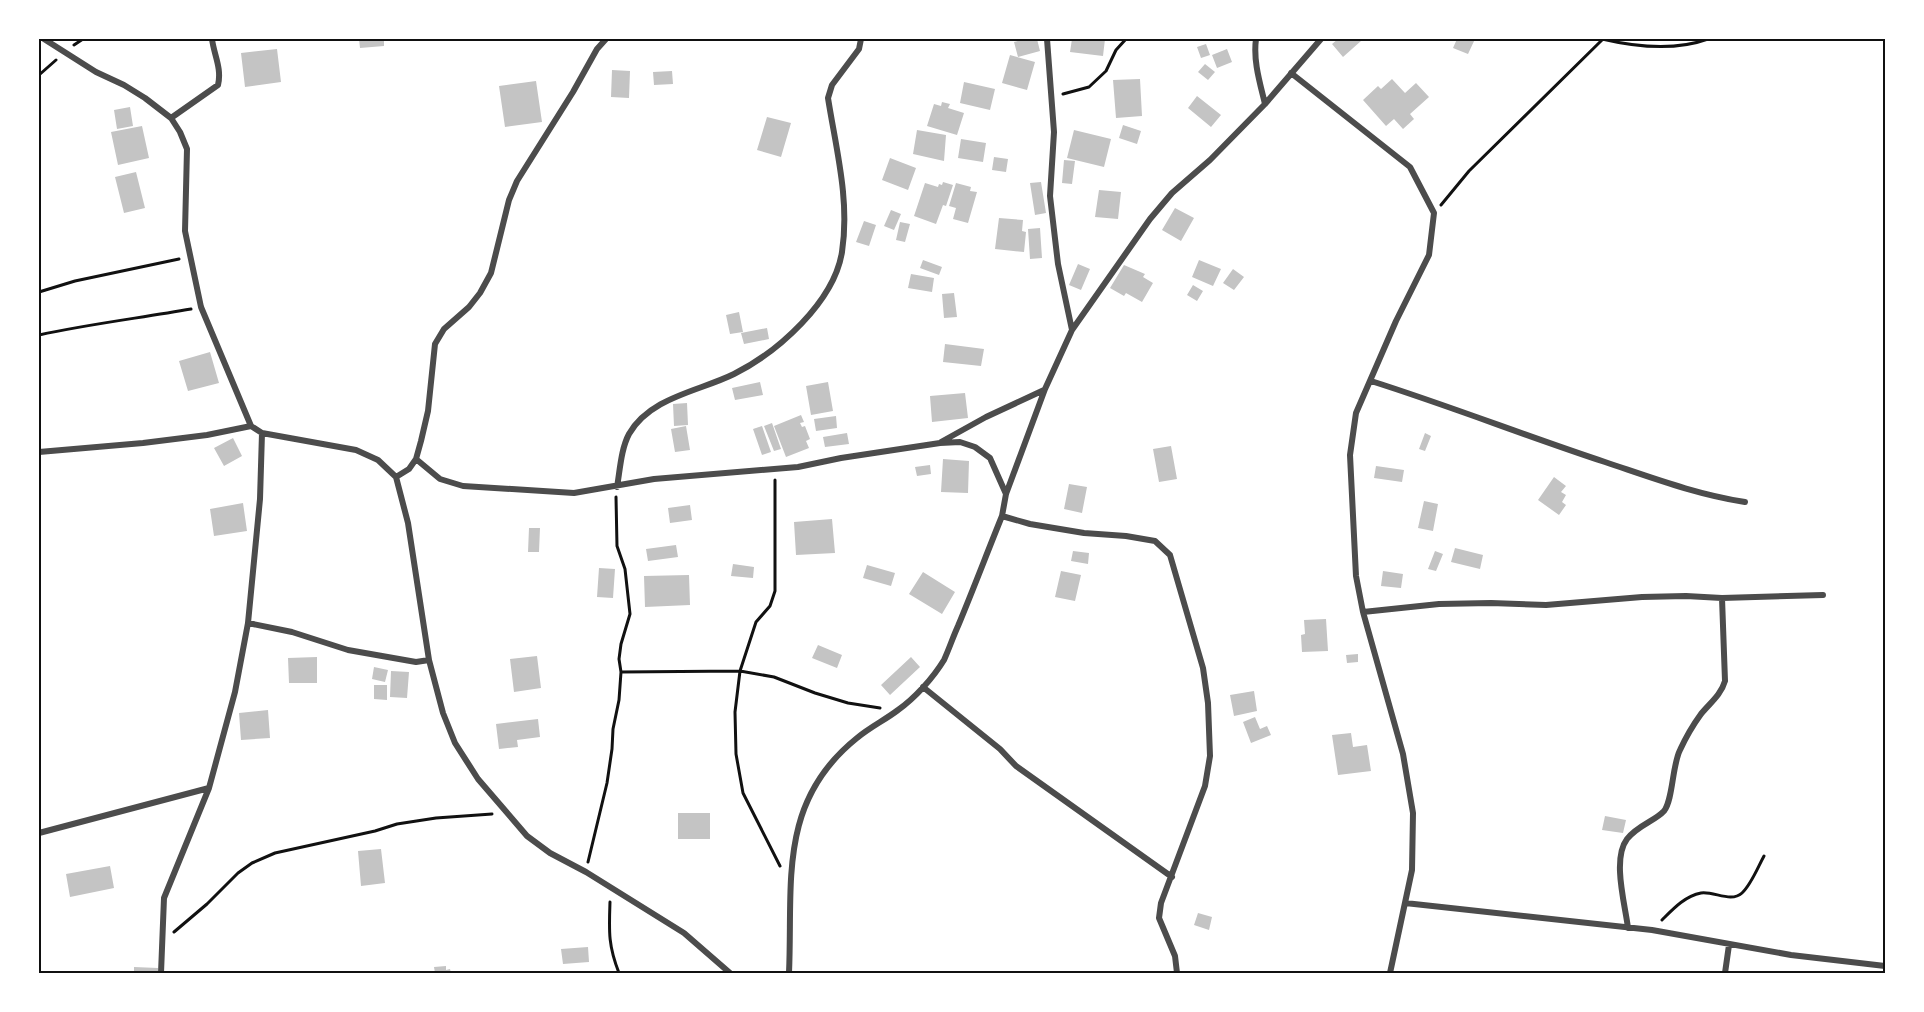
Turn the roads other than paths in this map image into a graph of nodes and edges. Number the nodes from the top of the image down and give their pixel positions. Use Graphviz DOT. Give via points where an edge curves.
graph roads {
  1 [pos="44,39"];
  2 [pos="212,39"];
  3 [pos="606,39"];
  4 [pos="861,39"];
  5 [pos="1047,39"];
  6 [pos="1256,39"];
  7 [pos="1321,39"];
  8 [pos="1291,73"];
  9 [pos="1265,104"];
  10 [pos="171,117"];
  11 [pos="1072,330"];
  12 [pos="1371,381"];
  13 [pos="1045,389"];
  14 [pos="251,426"];
  15 [pos="262,433"];
  16 [pos="940,443"];
  17 [pos="39,452"];
  18 [pos="416,459"];
  19 [pos="396,477"];
  20 [pos="617,487"];
  21 [pos="1006,494"];
  22 [pos="1745,502"];
  23 [pos="1002,516"];
  24 [pos="1823,595"];
  25 [pos="1722,598"];
  26 [pos="1363,612"];
  27 [pos="248,624"];
  28 [pos="429,660"];
  29 [pos="923,687"];
  30 [pos="209,788"];
  31 [pos="39,833"];
  32 [pos="1172,877"];
  33 [pos="1405,903"];
  34 [pos="1629,928"];
  35 [pos="1729,945"];
  36 [pos="1885,966"];
  37 [pos="161,973"];
  38 [pos="730,973"];
  39 [pos="789,973"];
  40 [pos="1177,973"];
  41 [pos="1390,973"];
  42 [pos="1725,973"];
  1 -- 10 [label="street"];
  2 -- 10 [label="street" via="219,64 218,85"];
  3 -- 18 [label="street" via="516,181 491,273 480,293 444,329 435,344 428,411"];
  4 -- 20 [label="street" via="859,49 832,85 828,98 845,227 842,254 832,282 806,318 781,343 735,374 655,407 629,434"];
  5 -- 11 [label="street" via="1054,132 1050,196 1058,264"];
  6 -- 9 [label="street" via="1257,69"];
  7 -- 8 [label="street"];
  8 -- 9 [label="street"];
  8 -- 12 [label="street" via="1410,167 1434,213 1429,255"];
  9 -- 11 [label="street" via="1172,193"];
  10 -- 14 [label="street" via="187,149 185,231 201,308"];
  11 -- 13 [label="street"];
  12 -- 22 [label="street" via="1662,482"];
  12 -- 26 [label="street" via="1356,413 1350,455 1356,576"];
  13 -- 16 [label="street"];
  13 -- 21 [label="street"];
  14 -- 15 [label="street"];
  14 -- 17 [label="street" via="143,443"];
  15 -- 19 [label="street" via="356,450 378,460"];
  15 -- 27 [label="street"];
  16 -- 20 [label="street" via="775,470 708,473"];
  16 -- 21 [label="street" via="960,442 990,458"];
  18 -- 19 [label="street"];
  18 -- 20 [label="street" via="440,479 463,486 574,493"];
  19 -- 28 [label="street" via="408,523"];
  21 -- 23 [label="street"];
  23 -- 29 [label="street" via="943,660"];
  23 -- 32 [label="street" via="1084,533 1155,541 1170,555 1203,668 1210,729 1204,786"];
  24 -- 25 [label="street"];
  25 -- 26 [label="street" via="1642,597 1546,605 1439,604"];
  25 -- 34 [label="street" via="1723,687 1679,750 1664,810 1643,824 1621,850 1619,867"];
  26 -- 33 [label="street" via="1402,754 1413,813 1412,870"];
  27 -- 28 [label="street" via="292,632 348,650 417,662"];
  27 -- 30 [label="street" via="235,692"];
  28 -- 38 [label="street" via="456,743 478,779 527,836 684,933"];
  29 -- 32 [label="street" via="1016,766"];
  29 -- 39 [label="street" via="898,711 851,742 815,786 795,837"];
  30 -- 31 [label="street"];
  30 -- 37 [label="street" via="164,898"];
  32 -- 40 [label="street" via="1159,918 1175,956"];
  33 -- 34 [label="street"];
  33 -- 41 [label="street"];
  34 -- 35 [label="street"];
  35 -- 36 [label="street"];
  35 -- 42 [label="street"];
}
